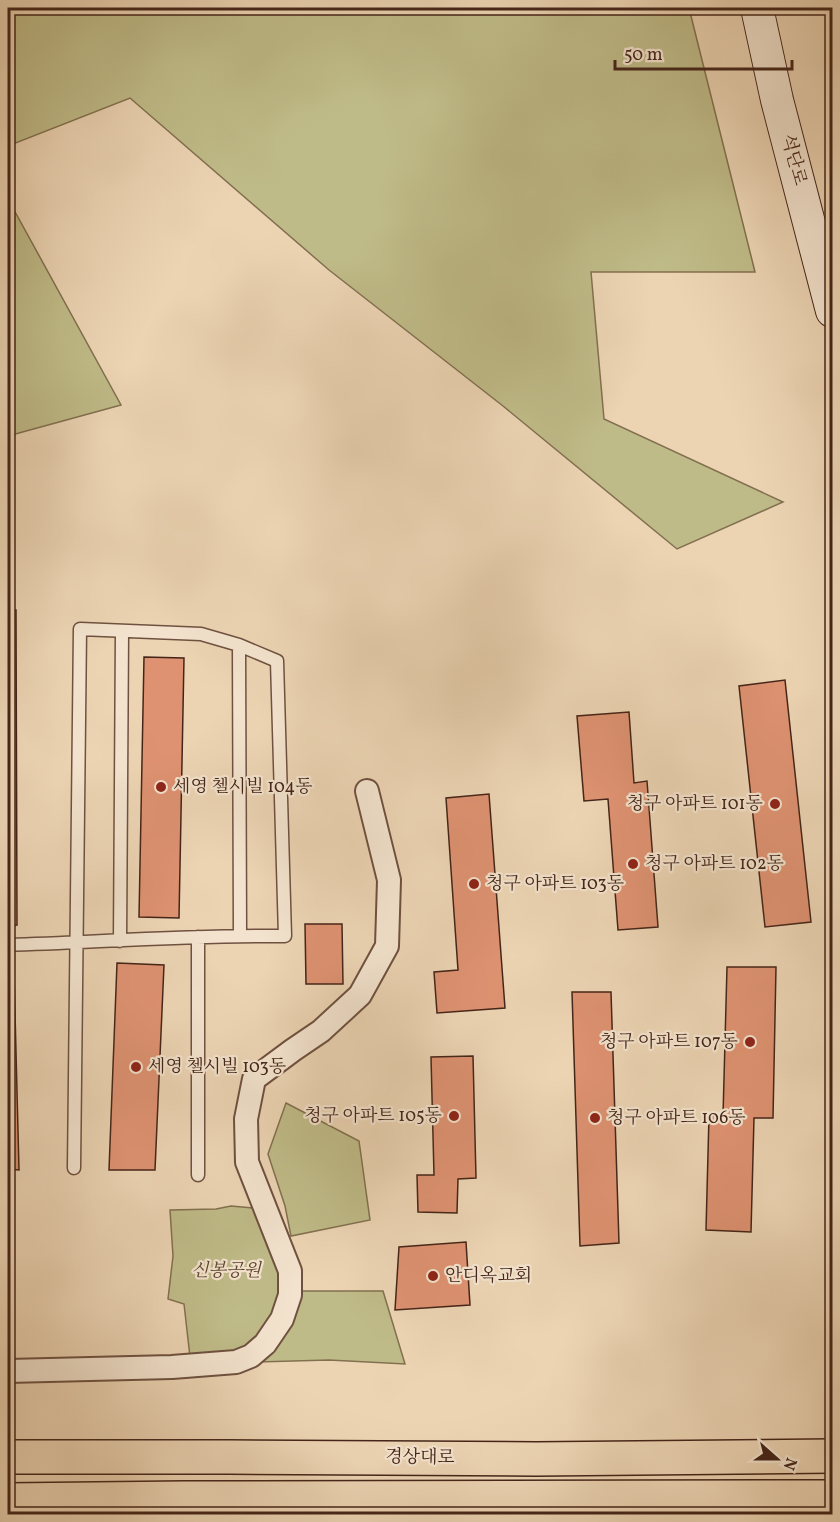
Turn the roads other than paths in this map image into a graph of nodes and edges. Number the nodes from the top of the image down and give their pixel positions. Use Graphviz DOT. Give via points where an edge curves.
graph roads {
  1 [pos="758,8"];
  2 [pos="832,311"];
  3 [pos="122,631"];
  4 [pos="239,645"];
  5 [pos="367,791"];
  6 [pos="240,935"];
  7 [pos="198,937"];
  8 [pos="120,941"];
  9 [pos="76,943"];
  10 [pos="8,945"];
  11 [pos="74,1168"];
  12 [pos="198,1175"];
  13 [pos="8,1371"];
  14 [pos="832,1456"];
  15 [pos="8,1457"];
  16 [pos="536,1459"];
  17 [pos="832,1497"];
  18 [pos="8,1500"];
  19 [pos="534,1501"];
  20 [pos="180,1506"];
  1 -- 2 [label="main road, 석단로" via="777,99"];
  3 -- 4 [label="lane" via="201,634"];
  3 -- 8 [label="lane"];
  3 -- 9 [label="lane" via="80,629"];
  4 -- 6 [label="lane"];
  4 -- 6 [label="lane" via="277,660 285,936"];
  5 -- 13 [label="street" via="389,880 387,946 360,995 321,1031 254,1079 246,1119 247,1162 290,1271 290,1295 282,1319 265,1344 236,1362"];
  6 -- 7 [label="lane"];
  7 -- 8 [label="lane"];
  7 -- 12 [label="lane"];
  8 -- 9 [label="lane"];
  9 -- 10 [label="lane"];
  9 -- 11 [label="lane"];
  14 -- 16 [label="main road, 경상대로"];
  15 -- 16 [label="main road, 경상대로"];
  16 -- 19 [label="street"];
  17 -- 19 [label="main road"];
  18 -- 20 [label="main road"];
  19 -- 20 [label="main road"];
}
